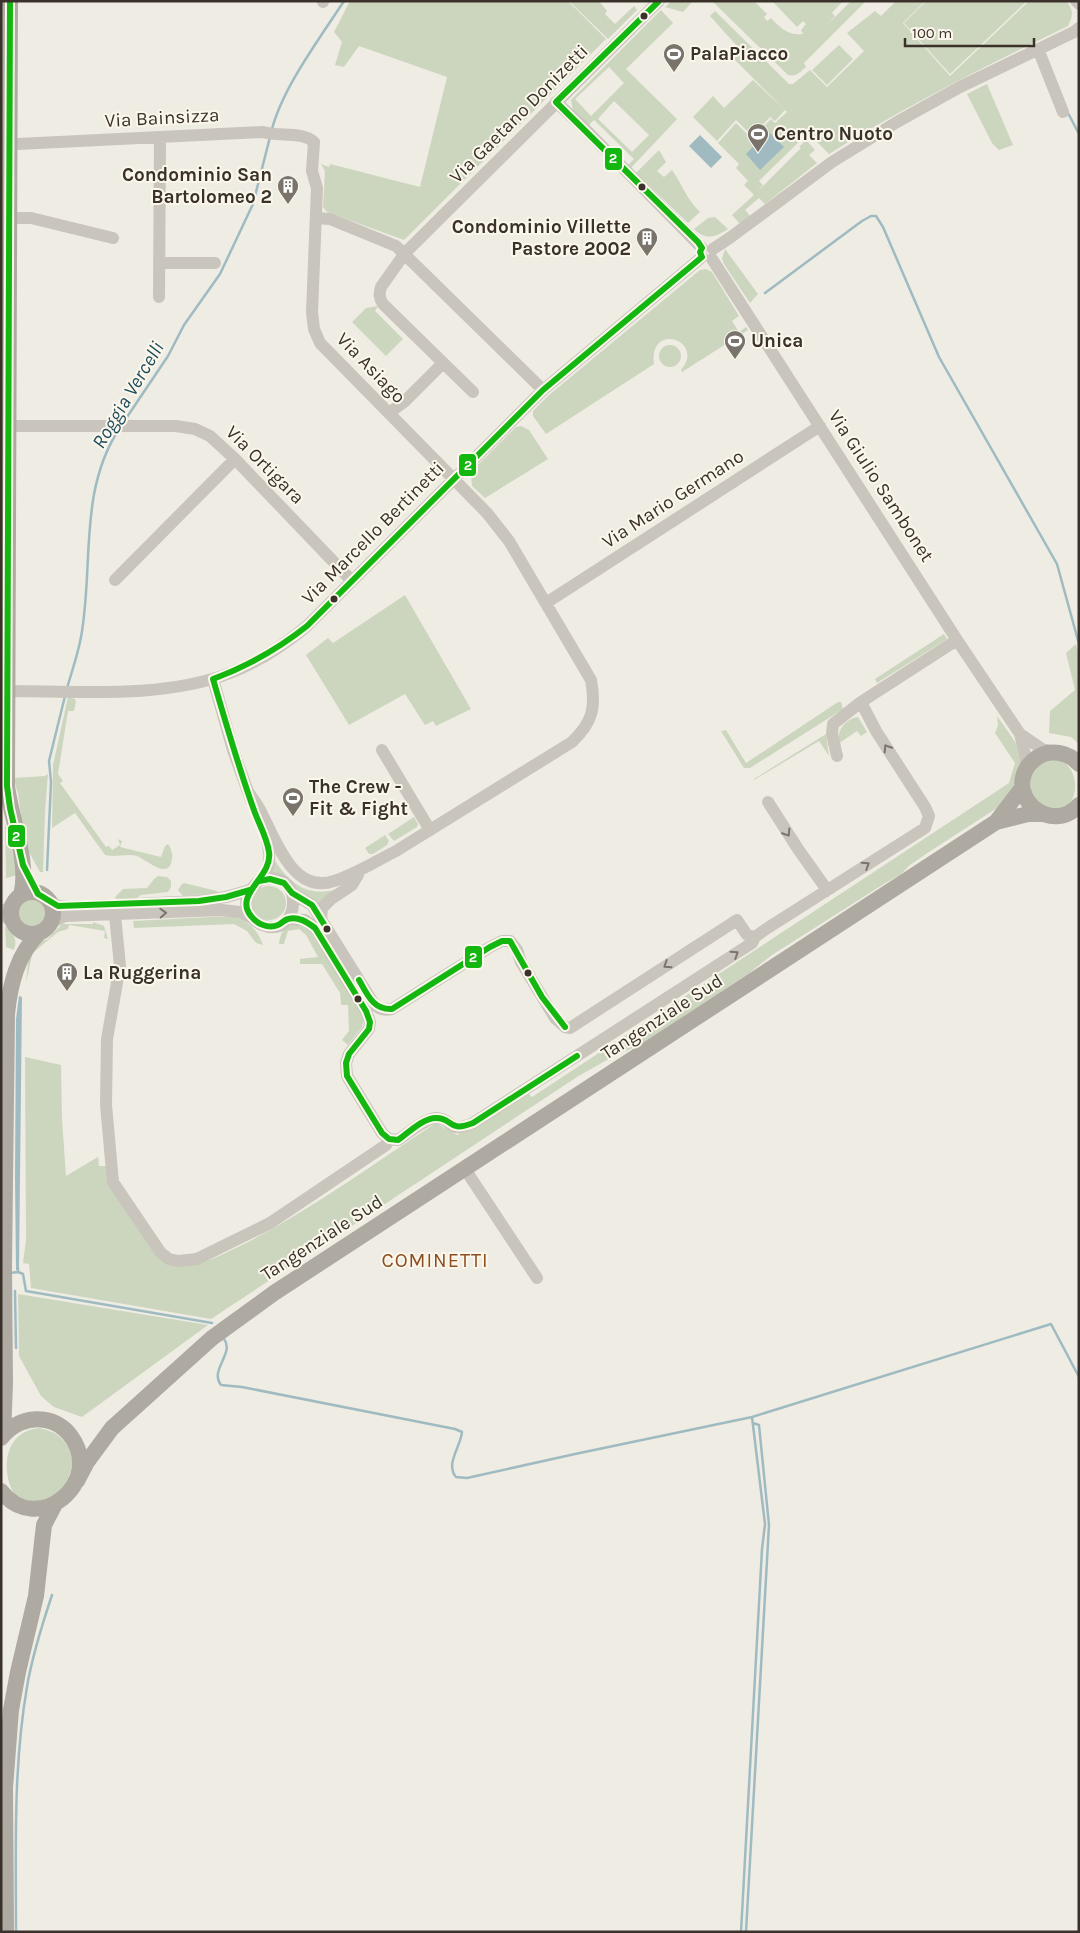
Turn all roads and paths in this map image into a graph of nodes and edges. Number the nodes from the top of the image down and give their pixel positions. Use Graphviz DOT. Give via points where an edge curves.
graph roads {
  1 [pos="10,1"];
  2 [pos="659,1"];
  3 [pos="5,24"];
  4 [pos="1077,30"];
  5 [pos="1038,49"];
  6 [pos="556,102"];
  7 [pos="1062,112"];
  8 [pos="160,137"];
  9 [pos="314,142"];
  10 [pos="5,145"];
  11 [pos="9,218"];
  12 [pos="316,218"];
  13 [pos="113,238"];
  14 [pos="405,253"];
  15 [pos="707,253"];
  16 [pos="159,263"];
  17 [pos="216,263"];
  18 [pos="159,297"];
  19 [pos="443,363"];
  20 [pos="543,390"];
  21 [pos="473,392"];
  22 [pos="389,413"];
  23 [pos="5,426"];
  24 [pos="820,426"];
  25 [pos="235,459"];
  26 [pos="453,479"];
  27 [pos="4,560"];
  28 [pos="115,580"];
  29 [pos="352,581"];
  30 [pos="546,603"];
  31 [pos="957,640"];
  32 [pos="213,679"];
  33 [pos="7,691"];
  34 [pos="860,702"];
  35 [pos="1020,734"];
  36 [pos="382,750"];
  37 [pos="837,756"];
  38 [pos="1071,758"];
  39 [pos="1026,769"];
  40 [pos="1022,788"];
  41 [pos="249,793"];
  42 [pos="768,802"];
  43 [pos="1079,805"];
  44 [pos="1041,814"];
  45 [pos="996,822"];
  46 [pos="430,830"];
  47 [pos="267,840"];
  48 [pos="23,865"];
  49 [pos="363,871"];
  50 [pos="334,884"];
  51 [pos="254,886"];
  52 [pos="826,892"];
  53 [pos="292,893"];
  54 [pos="43,897"];
  55 [pos="11,913"];
  56 [pos="115,915"];
  57 [pos="252,918"];
  58 [pos="288,919"];
  59 [pos="321,919"];
  60 [pos="45,927"];
  61 [pos="755,937"];
  62 [pos="21,959"];
  63 [pos="389,1139"];
  64 [pos="465,1169"];
  65 [pos="537,1278"];
  66 [pos="5,1383"];
  67 [pos="37,1419"];
  68 [pos="112,1428"];
  69 [pos="2,1437"];
  70 [pos="75,1441"];
  71 [pos="77,1481"];
  72 [pos="1,1491"];
  73 [pos="55,1504"];
  74 [pos="22,1507"];
  75 [pos="41,1546"];
  76 [pos="6,1932"];
  1 -- 3 [label="main road"];
  2 -- 6 [label="street, Via Gaetano Donizetti"];
  3 -- 10 [label="main road"];
  4 -- 5 [label="street, Via Marcello Bertinetti"];
  5 -- 7 [label="street"];
  5 -- 15 [label="street, Via Marcello Bertinetti" via="957,89 849,151"];
  6 -- 14 [label="street, Via Gaetano Donizetti"];
  6 -- 15 [label="street, Via Giulio Sambonet"];
  8 -- 9 [label="street, Via Bainsizza" via="268,133 306,136"];
  8 -- 10 [label="street, Via Bainsizza"];
  8 -- 16 [label="street"];
  9 -- 12 [label="street, Via Asiago" via="312,171 317,188"];
  10 -- 11 [label="main road"];
  11 -- 13 [label="street" via="31,218"];
  11 -- 23 [label="main road"];
  12 -- 14 [label="street" via="330,219 396,246"];
  12 -- 22 [label="street, Via Asiago" via="314,329 320,343"];
  14 -- 19 [label="street, Via Gaetano Donizetti" via="381,287 380,300"];
  14 -- 20 [label="street"];
  15 -- 20 [label="street, Via Marcello Bertinetti"];
  15 -- 24 [label="street, Via Giulio Sambonet"];
  16 -- 17 [label="street"];
  16 -- 18 [label="street"];
  19 -- 21 [label="street, Via Gaetano Donizetti"];
  19 -- 22 [label="street"];
  20 -- 26 [label="street, Via Marcello Bertinetti"];
  22 -- 26 [label="street, Via Asiago"];
  23 -- 25 [label="street, Via Ortigara" via="176,426 210,436"];
  23 -- 27 [label="main road"];
  24 -- 30 [label="street, Via Mario Germano"];
  24 -- 31 [label="street, Via Giulio Sambonet"];
  25 -- 28 [label="street"];
  25 -- 29 [label="street, Via Ortigara"];
  26 -- 29 [label="street, Via Marcello Bertinetti"];
  26 -- 30 [label="street, Via Asiago" via="509,541"];
  27 -- 33 [label="main road"];
  29 -- 32 [label="street, Via Marcello Bertinetti" via="290,640 243,668"];
  30 -- 46 [label="street, Via Asiago" via="591,680 593,712 587,724 572,742"];
  31 -- 34 [label="street"];
  31 -- 35 [label="street, Via Giulio Sambonet"];
  32 -- 33 [label="street, Via Marcello Bertinetti" via="155,689"];
  32 -- 41 [label="street"];
  33 -- 48 [label="main road" via="7,786"];
  34 -- 37 [label="street" via="833,724"];
  52 -- 34 [label="street, one-way" via="925,828 929,816"];
  35 -- 38 [label="street, Via Giulio Sambonet" via="1042,749"];
  35 -- 39 [label="street, Via Giulio Sambonet"];
  36 -- 46 [label="street"];
  38 -- 39 [label="main road" via="1049,753 1036,758"];
  39 -- 40 [label="main road"];
  40 -- 44 [label="main road" via="1028,804"];
  40 -- 45 [label="main road, Tangenziale Sud"];
  41 -- 47 [label="street"];
  41 -- 50 [label="street" via="294,870 312,882"];
  42 -- 52 [label="street, one-way"];
  43 -- 44 [label="main road, Tangenziale Sud" via="1064,815"];
  44 -- 45 [label="main road, Tangenziale Sud"];
  45 -- 64 [label="main road, Tangenziale Sud"];
  46 -- 49 [label="street"];
  47 -- 50 [label="street" via="290,875 300,883 323,889"];
  47 -- 51 [label="street" via="270,855 267,870"];
  48 -- 54 [label="main road"];
  48 -- 55 [label="main road" via="24,883"];
  49 -- 50 [label="street"];
  49 -- 59 [label="street" via="352,885 322,908"];
  51 -- 53 [label="street" via="270,878 280,880"];
  51 -- 54 [label="street" via="226,898 190,902 71,907 58,906"];
  51 -- 57 [label="street" via="246,904"];
  52 -- 61 [label="street"];
  53 -- 58 [label="street" via="293,910"];
  53 -- 59 [label="street" via="312,905"];
  54 -- 55 [label="main road" via="32,892"];
  54 -- 60 [label="main road" via="52,911"];
  55 -- 60 [label="main road" via="28,934"];
  55 -- 62 [label="main road" via="22,938"];
  56 -- 57 [label="street, one-way" via="222,910"];
  56 -- 60 [label="street" via="64,916"];
  56 -- 63 [label="street" via="120,966 106,1050 106,1105 113,1182 161,1253 178,1261 197,1259 270,1223 386,1145"];
  57 -- 58 [label="street" via="270,927"];
  58 -- 63 [label="street" via="305,920 315,928 366,1011 369,1029 349,1054 346,1076"];
  61 -- 59 [label="street, one-way" via="748,935 737,920 570,1028 562,1026 555,1018 510,941 490,947 384,1011 372,1001"];
  60 -- 62 [label="main road" via="32,940"];
  63 -- 61 [label="street, one-way" via="398,1140 427,1120 436,1118 452,1127 473,1123 752,943"];
  62 -- 66 [label="main road" via="11,984 7,1014"];
  64 -- 65 [label="street"];
  64 -- 68 [label="main road, Tangenziale Sud" via="221,1331"];
  66 -- 67 [label="main road" via="18,1414"];
  66 -- 69 [label="main road"];
  67 -- 69 [label="main road" via="18,1424"];
  67 -- 70 [label="main road" via="59,1425"];
  68 -- 70 [label="main road, Tangenziale Sud" via="92,1439"];
  68 -- 71 [label="main road, Tangenziale Sud"];
  70 -- 71 [label="main road" via="80,1461"];
  71 -- 73 [label="main road, Tangenziale Sud"];
  72 -- 74 [label="main road"];
  73 -- 74 [label="main road" via="33,1509"];
  73 -- 75 [label="main road" via="44,1525"];
  74 -- 75 [label="main road" via="36,1529"];
  75 -- 76 [label="main road" via="36,1596 11,1710 5,1788"];
}
